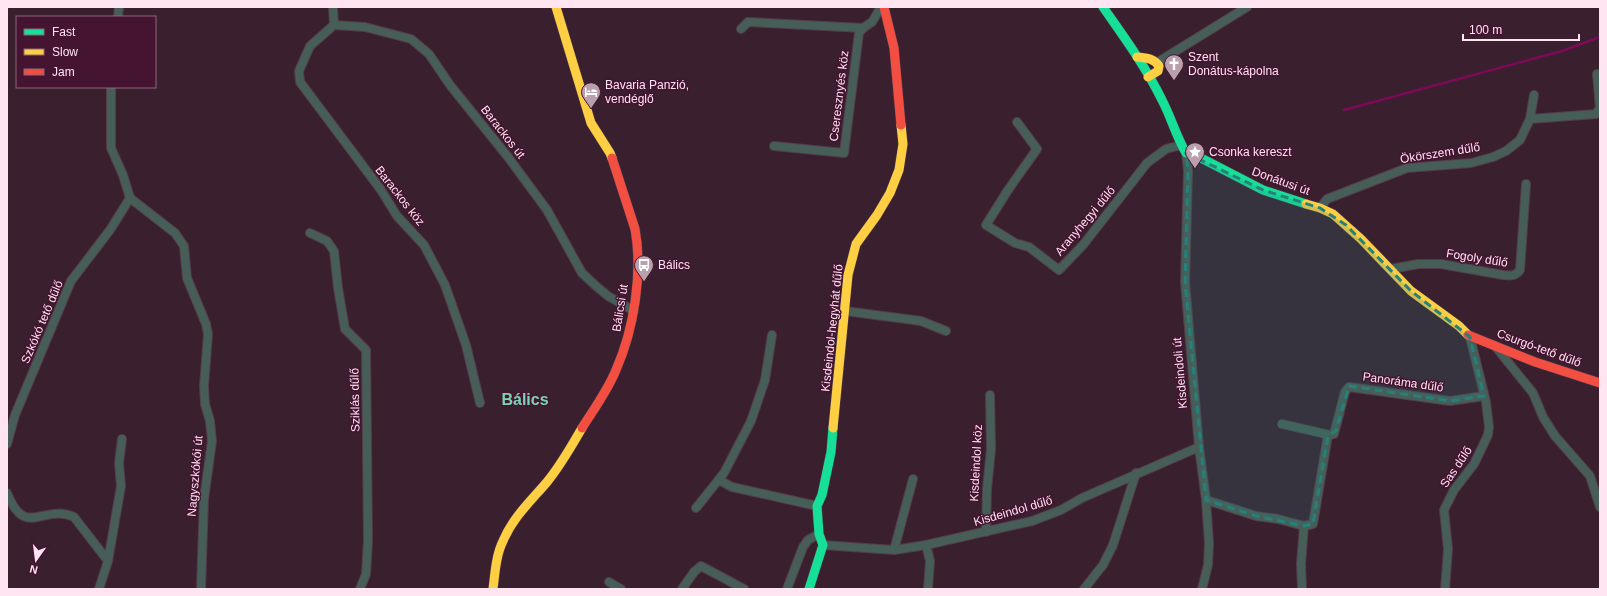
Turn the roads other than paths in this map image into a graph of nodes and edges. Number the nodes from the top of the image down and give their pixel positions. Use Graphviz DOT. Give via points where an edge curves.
graph roads {
  1 [pos="333,7"];
  2 [pos="556,7"];
  3 [pos="882,7"];
  4 [pos="1103,7"];
  5 [pos="1247,7"];
  6 [pos="334,25"];
  7 [pos="863,28"];
  8 [pos="741,29"];
  9 [pos="1137,57"];
  10 [pos="1158,62"];
  11 [pos="1598,74"];
  12 [pos="1148,77"];
  13 [pos="111,88"];
  14 [pos="1534,96"];
  15 [pos="1600,108"];
  16 [pos="1530,119"];
  17 [pos="1017,122"];
  18 [pos="774,146"];
  19 [pos="1183,149"];
  20 [pos="1526,184"];
  21 [pos="130,198"];
  22 [pos="1320,208"];
  23 [pos="310,233"];
  24 [pos="1391,269"];
  25 [pos="634,311"];
  26 [pos="845,312"];
  27 [pos="946,331"];
  28 [pos="772,335"];
  29 [pos="1470,337"];
  30 [pos="1493,344"];
  31 [pos="1600,383"];
  32 [pos="990,395"];
  33 [pos="1484,396"];
  34 [pos="480,403"];
  35 [pos="1282,424"];
  36 [pos="1328,435"];
  37 [pos="122,439"];
  38 [pos="7,444"];
  39 [pos="1199,447"];
  40 [pos="1136,473"];
  41 [pos="914,479"];
  42 [pos="719,480"];
  43 [pos="7,493"];
  44 [pos="1206,500"];
  45 [pos="818,506"];
  46 [pos="1600,507"];
  47 [pos="696,508"];
  48 [pos="1304,526"];
  49 [pos="986,532"];
  50 [pos="819,534"];
  51 [pos="823,545"];
  52 [pos="926,545"];
  53 [pos="894,550"];
  54 [pos="108,561"];
  55 [pos="609,582"];
  56 [pos="99,589"];
  57 [pos="201,589"];
  58 [pos="360,589"];
  59 [pos="493,589"];
  60 [pos="621,589"];
  61 [pos="682,589"];
  62 [pos="744,589"];
  63 [pos="787,589"];
  64 [pos="809,589"];
  65 [pos="928,589"];
  66 [pos="1084,589"];
  67 [pos="1202,589"];
  68 [pos="1302,589"];
  69 [pos="1445,589"];
  1 -- 6 [label="street"];
  2 -- 25 [label="street, Bálicsi út" via="591,123 610,154 635,228 637,291"];
  3 -- 7 [label="street, Cseresznyés köz" via="872,22"];
  3 -- 26 [label="street, Kisdeindol-hegyhát dűlő" via="894,48 902,150 899,170 890,192 856,244 848,275"];
  4 -- 9 [label="street"];
  5 -- 10 [label="street"];
  6 -- 25 [label="street, Barackos út" via="365,27 411,39 429,54 547,210 582,273 608,296"];
  6 -- 34 [label="street, Barackos köz" via="310,46 299,71 300,82 397,216 424,245 445,285 466,345"];
  7 -- 8 [label="street" via="748,22"];
  7 -- 18 [label="street, Cseresznyés köz" via="859,32 844,152"];
  9 -- 10 [label="street"];
  9 -- 12 [label="street"];
  10 -- 12 [label="street" via="1159,72"];
  11 -- 15 [label="street"];
  12 -- 19 [label="street" via="1162,100"];
  13 -- 21 [label="street" via="111,148"];
  14 -- 16 [label="street, Ökörszem dűlő"];
  15 -- 16 [label="street" via="1596,114"];
  16 -- 22 [label="street, Ökörszem dűlő" via="1520,140 1493,157 1471,163 1407,168 1327,199"];
  17 -- 19 [label="street, Aranyhegyi dűlő" via="1037,149 986,225 1015,243 1029,247 1059,270 1083,245 1147,163 1166,149"];
  19 -- 22 [label="street, Donátusi út" via="1263,190"];
  19 -- 39 [label="street, Kisdeindoli út" via="1188,171 1185,282"];
  20 -- 24 [label="street, Fogoly dűlő" via="1520,270 1517,274 1503,275 1441,264 1418,264"];
  21 -- 38 [label="street, Szkókó tető dűlő" via="110,230 71,282 15,415"];
  21 -- 57 [label="street, Nagyszkókói út" via="175,233 184,246 187,278 208,334 204,386 212,441 204,499"];
  22 -- 24 [label="street, Donátusi út" via="1333,214 1346,225"];
  23 -- 58 [label="street, Sziklás dűlő" via="327,240 334,251 346,329 366,350 368,541 366,574"];
  24 -- 29 [label="street, Donátusi út" via="1411,291"];
  25 -- 59 [label="street, Bálicsi út" via="616,371 565,458 509,528 502,542"];
  26 -- 27 [label="street" via="921,321"];
  26 -- 45 [label="street, Kisdeindol-hegyhát dűlő" via="831,452"];
  28 -- 42 [label="street" via="764,380 751,421"];
  29 -- 30 [label="street, Csurgó-tető dűlő"];
  29 -- 33 [label="street, Sas dűlő"];
  30 -- 31 [label="street, Csurgó-tető dűlő" via="1535,362"];
  30 -- 46 [label="street" via="1533,393 1543,417 1556,436 1590,476"];
  32 -- 49 [label="street, Kisdeindol köz" via="991,449"];
  33 -- 36 [label="street, Panoráma dűlő" via="1450,401 1349,387 1345,392 1336,431"];
  33 -- 69 [label="street, Sas dűlő" via="1488,435 1474,464 1454,490 1444,510 1448,549"];
  35 -- 36 [label="street"];
  36 -- 48 [label="street, Panoráma dűlő" via="1313,524"];
  37 -- 54 [label="street" via="119,464 121,486"];
  39 -- 40 [label="street, Kisdeindol dűlő"];
  39 -- 44 [label="street, Kisdeindoli út"];
  40 -- 49 [label="street, Kisdeindol dűlő" via="1061,510 1032,521"];
  40 -- 66 [label="street" via="1113,545 1103,565"];
  41 -- 53 [label="street"];
  42 -- 45 [label="street" via="732,487"];
  42 -- 47 [label="street"];
  43 -- 54 [label="street" via="15,510 23,516 30,518 66,513 74,517"];
  44 -- 48 [label="street" via="1256,516"];
  44 -- 67 [label="street, Kisdeindoli út" via="1209,543 1208,565"];
  45 -- 50 [label="street, Kisdeindol-hegyhát dűlő"];
  48 -- 68 [label="street"];
  49 -- 52 [label="street, Kisdeindol dűlő"];
  50 -- 51 [label="street, Kisdeindol-hegyhát dűlő"];
  50 -- 63 [label="street" via="808,540 803,547"];
  51 -- 53 [label="street, Kisdeindol dűlő"];
  51 -- 64 [label="street"];
  52 -- 53 [label="street, Kisdeindol dűlő"];
  52 -- 65 [label="street" via="930,561"];
  54 -- 56 [label="street"];
  55 -- 60 [label="street"];
  61 -- 62 [label="street" via="700,566"];
}
